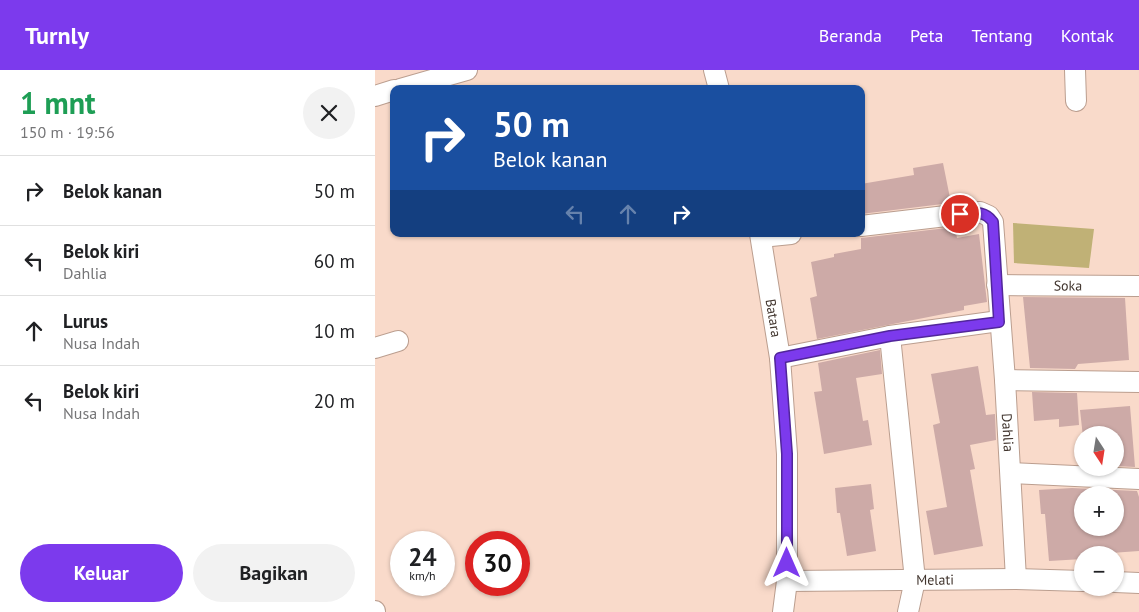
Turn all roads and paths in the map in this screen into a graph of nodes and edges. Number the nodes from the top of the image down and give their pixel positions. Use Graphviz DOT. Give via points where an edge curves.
graph roads {
  1 [pos="467,70"];
  2 [pos="713,70"];
  3 [pos="1075,70"];
  4 [pos="414,85"];
  5 [pos="718,85"];
  6 [pos="390,91"];
  7 [pos="375,96"];
  8 [pos="1075,101"];
  9 [pos="865,226"];
  10 [pos="760,237"];
  11 [pos="997,285"];
  12 [pos="1139,286"];
  13 [pos="999,322"];
  14 [pos="890,336"];
  15 [pos="398,341"];
  16 [pos="375,348"];
  17 [pos="780,358"];
  18 [pos="1005,380"];
  19 [pos="1139,382"];
  20 [pos="1011,473"];
  21 [pos="1139,479"];
  22 [pos="1016,579"];
  23 [pos="915,580"];
  24 [pos="787,581"];
  25 [pos="1074,581"];
  26 [pos="1124,582"];
  27 [pos="1139,583"];
  28 [pos="783,612"];
  29 [pos="908,612"];
  1 -- 4 [label="street"];
  2 -- 5 [label="street"];
  3 -- 8 [label="street"];
  6 -- 7 [label="street"];
  9 -- 11 [label="street, Dahlia" via="980,212 989,216 993,222"];
  10 -- 17 [label="street, Batara"];
  11 -- 12 [label="street, Soka"];
  11 -- 13 [label="street, Dahlia"];
  13 -- 14 [label="street"];
  13 -- 18 [label="street, Dahlia"];
  14 -- 17 [label="street"];
  14 -- 23 [label="street"];
  15 -- 16 [label="street"];
  17 -- 24 [label="street, Batara" via="787,454"];
  18 -- 19 [label="street"];
  18 -- 20 [label="street, Dahlia"];
  20 -- 21 [label="street"];
  20 -- 22 [label="street, Dahlia"];
  22 -- 23 [label="street, Melati"];
  22 -- 25 [label="street, Melati"];
  23 -- 24 [label="street, Melati"];
  23 -- 29 [label="street"];
  24 -- 28 [label="street, Batara"];
  26 -- 27 [label="street"];
}
